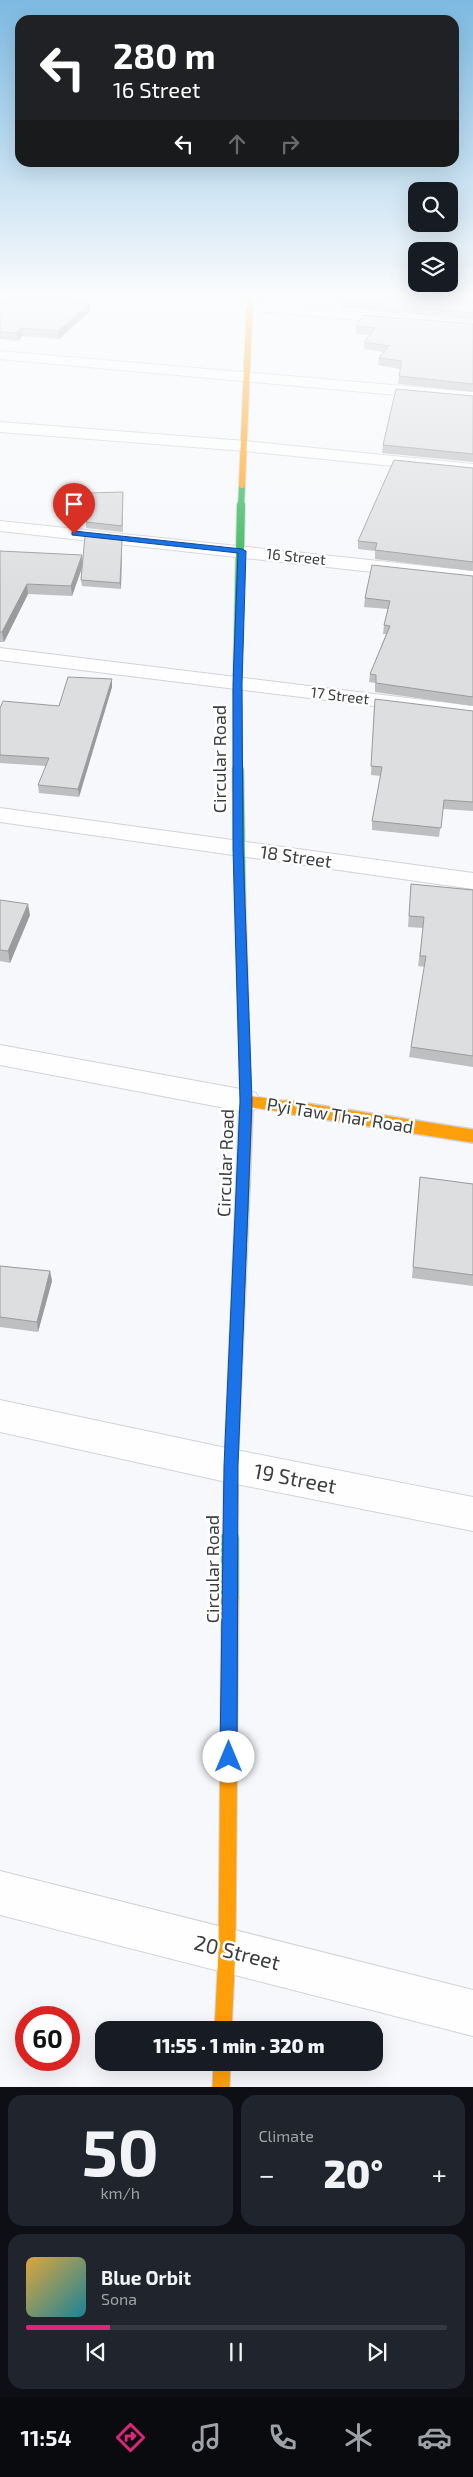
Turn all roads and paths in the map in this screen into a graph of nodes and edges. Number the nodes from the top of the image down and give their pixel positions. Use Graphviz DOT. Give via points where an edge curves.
graph roads {
  1 [pos="245,395"];
  2 [pos="456,395"];
  3 [pos="473,397"];
  4 [pos="0,427"];
  5 [pos="245,446"];
  6 [pos="473,469"];
  7 [pos="0,526"];
  8 [pos="242,551"];
  9 [pos="473,577"];
  10 [pos="0,654"];
  11 [pos="237,684"];
  12 [pos="473,712"];
  13 [pos="0,815"];
  14 [pos="238,848"];
  15 [pos="473,881"];
  16 [pos="0,1055"];
  17 [pos="246,1101"];
  18 [pos="473,1136"];
  19 [pos="0,1416"];
  20 [pos="231,1466"];
  21 [pos="473,1514"];
  22 [pos="0,1893"];
  23 [pos="227,1950"];
  24 [pos="473,2013"];
  25 [pos="223,2021"];
  26 [pos="222,2071"];
  27 [pos="221,2087"];
  1 -- 5 [label="main road, Circular Road"];
  2 -- 3 [label="street"];
  4 -- 5 [label="street"];
  5 -- 6 [label="street"];
  5 -- 8 [label="main road, Circular Road"];
  7 -- 8 [label="street, 16 Street"];
  8 -- 9 [label="street, 16 Street"];
  8 -- 11 [label="main road, Circular Road"];
  10 -- 11 [label="street, 17 Street"];
  11 -- 12 [label="street, 17 Street"];
  11 -- 14 [label="main road, Circular Road"];
  13 -- 14 [label="street, 18 Street"];
  14 -- 15 [label="street, 18 Street"];
  14 -- 17 [label="main road, Circular Road"];
  16 -- 17 [label="street, Pyi Taw Thar Road"];
  17 -- 18 [label="main road, Pyi Taw Thar Road"];
  17 -- 20 [label="main road, Circular Road"];
  19 -- 20 [label="street, 19 Street"];
  20 -- 21 [label="street, 19 Street"];
  20 -- 23 [label="main road, Circular Road"];
  22 -- 23 [label="street, 20 Street"];
  23 -- 24 [label="street, 20 Street"];
  23 -- 25 [label="main road, Circular Road"];
  26 -- 27 [label="main road"];
}
